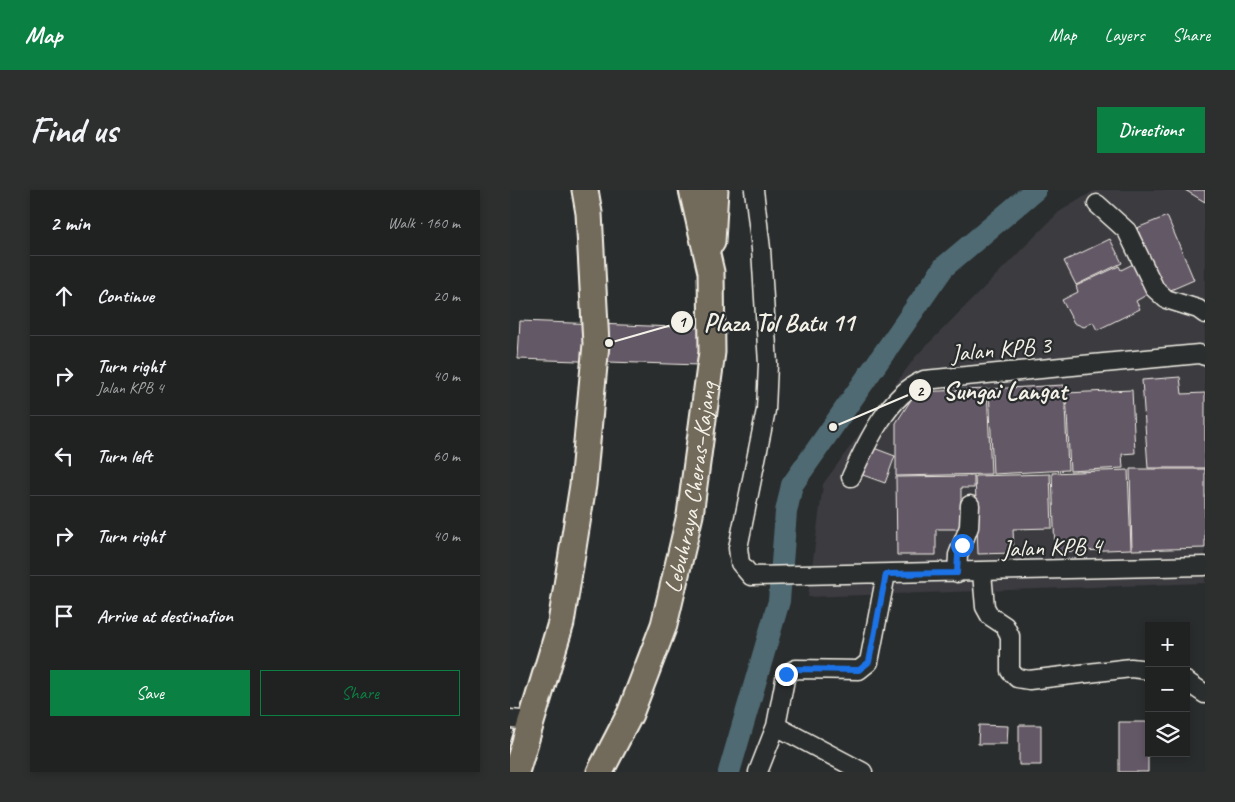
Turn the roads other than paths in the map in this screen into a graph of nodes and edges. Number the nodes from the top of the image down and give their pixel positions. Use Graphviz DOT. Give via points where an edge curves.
graph roads {
  1 [pos="585,190"];
  2 [pos="692,190"];
  3 [pos="715,190"];
  4 [pos="754,190"];
  5 [pos="1097,204"];
  6 [pos="711,272"];
  7 [pos="1205,314"];
  8 [pos="1205,356"];
  9 [pos="851,477"];
  10 [pos="970,505"];
  11 [pos="1205,566"];
  12 [pos="957,573"];
  13 [pos="982,573"];
  14 [pos="880,574"];
  15 [pos="1145,670"];
  16 [pos="1190,684"];
  17 [pos="1205,694"];
  18 [pos="522,720"];
  19 [pos="776,726"];
  20 [pos="516,772"];
  21 [pos="600,772"];
  22 [pos="758,772"];
  23 [pos="864,772"];
  1 -- 18 [label="highway" via="596,344 583,485 561,623"];
  2 -- 6 [label="highway, Lebuhraya Cheras–Kajang"];
  3 -- 6 [label="highway"];
  4 -- 14 [label="street, Jalan KPB 4" via="768,364 766,410 738,548 740,563 751,576"];
  5 -- 7 [label="street" via="1127,231 1155,290 1166,299"];
  6 -- 21 [label="highway, Lebuhraya Cheras–Kajang" via="712,352 690,515 664,625 630,714"];
  8 -- 9 [label="street, Jalan KPB 3" via="1199,354 924,380 896,399 863,449"];
  10 -- 12 [label="street" via="969,527 958,555"];
  11 -- 13 [label="street, Jalan KPB 4"];
  12 -- 13 [label="street, Jalan KPB 4"];
  12 -- 14 [label="street, Jalan KPB 4"];
  13 -- 15 [label="street" via="985,607 990,616 1006,626 1010,636 1010,671 1017,678 1029,680 1131,668"];
  14 -- 19 [label="street" via="869,662 859,670 796,669 786,674"];
  16 -- 17 [label="street"];
  18 -- 20 [label="highway"];
  19 -- 22 [label="street"];
  19 -- 23 [label="street"];
}
